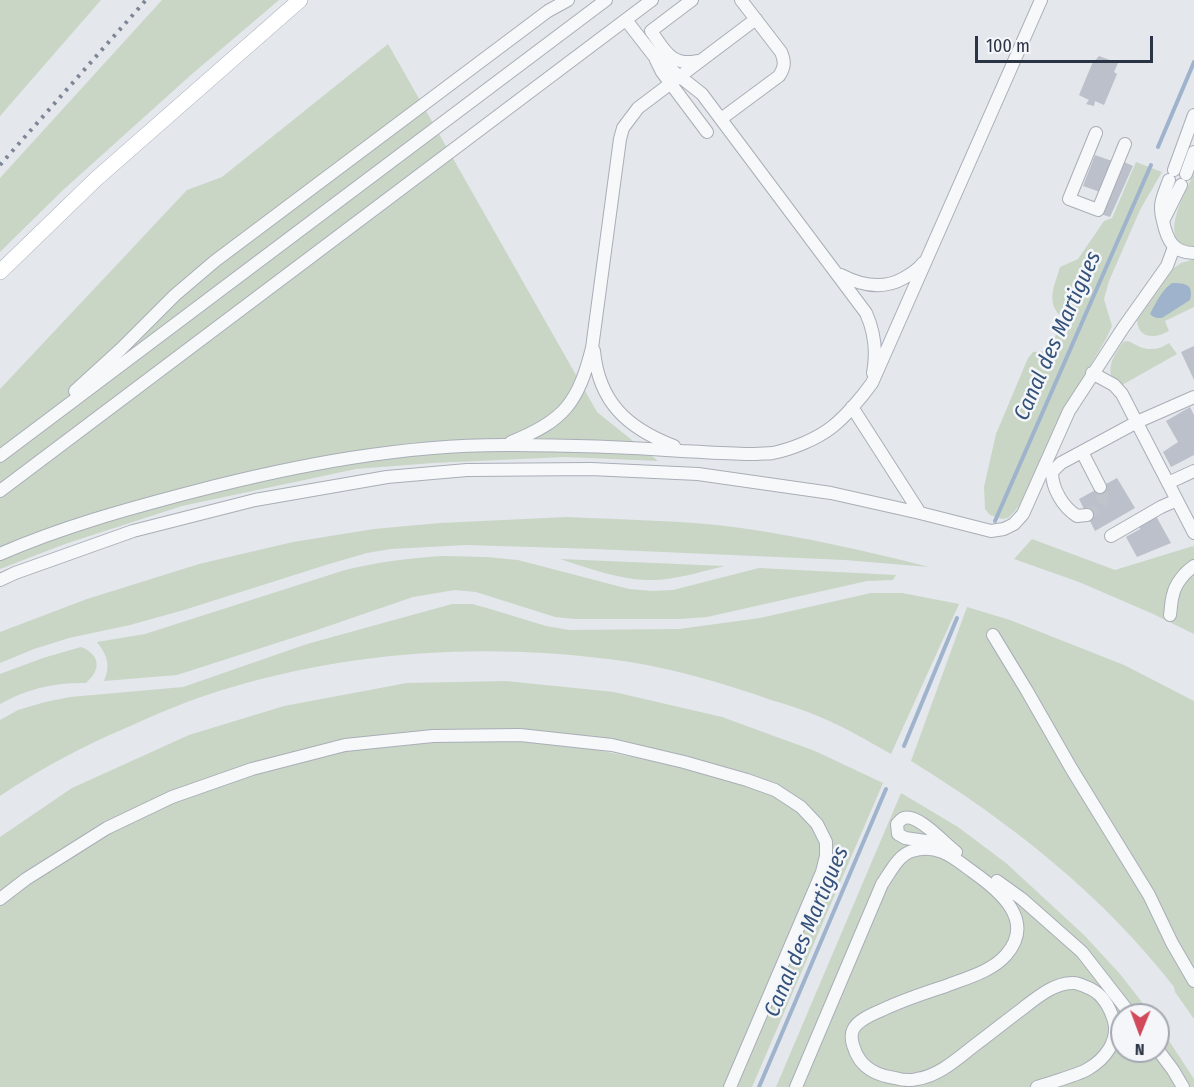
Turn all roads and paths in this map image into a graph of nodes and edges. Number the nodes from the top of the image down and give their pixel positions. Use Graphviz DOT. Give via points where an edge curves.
graph roads {
  1 [pos="300,0"];
  2 [pos="568,0"];
  3 [pos="606,0"];
  4 [pos="652,0"];
  5 [pos="692,0"];
  6 [pos="741,0"];
  7 [pos="1041,0"];
  8 [pos="756,19"];
  9 [pos="626,20"];
  10 [pos="700,61"];
  11 [pos="675,80"];
  12 [pos="1194,115"];
  13 [pos="721,118"];
  14 [pos="707,132"];
  15 [pos="1096,134"];
  16 [pos="1125,144"];
  17 [pos="1194,152"];
  18 [pos="1177,177"];
  19 [pos="1174,247"];
  20 [pos="930,252"];
  21 [pos="1194,253"];
  22 [pos="0,272"];
  23 [pos="837,273"];
  24 [pos="593,340"];
  25 [pos="1092,373"];
  26 [pos="872,383"];
  27 [pos="1194,396"];
  28 [pos="852,407"];
  29 [pos="1137,422"];
  30 [pos="30,433"];
  31 [pos="505,445"];
  32 [pos="686,451"];
  33 [pos="1082,452"];
  34 [pos="0,456"];
  35 [pos="1194,471"];
  36 [pos="1168,483"];
  37 [pos="1100,487"];
  38 [pos="0,491"];
  39 [pos="1177,500"];
  40 [pos="920,513"];
  41 [pos="1087,515"];
  42 [pos="1194,533"];
  43 [pos="1112,536"];
  44 [pos="0,554"];
  45 [pos="1194,566"];
  46 [pos="0,580"];
  47 [pos="1170,615"];
  48 [pos="993,635"];
  49 [pos="945,844"];
  50 [pos="0,899"];
  51 [pos="1194,981"];
  52 [pos="1122,1003"];
  53 [pos="1168,1063"];
  54 [pos="730,1087"];
  55 [pos="796,1087"];
  56 [pos="1037,1087"];
  57 [pos="1183,1087"];
  1 -- 22 [label="main road" via="96,179"];
  2 -- 30 [label="lane" via="548,11 193,278"];
  3 -- 30 [label="lane"];
  4 -- 9 [label="lane"];
  5 -- 10 [label="lane" via="651,31 676,61"];
  6 -- 8 [label="lane"];
  7 -- 20 [label="lane"];
  8 -- 10 [label="lane"];
  8 -- 13 [label="lane" via="781,52 783,69 779,76"];
  9 -- 11 [label="lane"];
  9 -- 38 [label="lane"];
  10 -- 11 [label="lane"];
  11 -- 13 [label="lane" via="702,94"];
  11 -- 14 [label="lane"];
  11 -- 24 [label="lane" via="638,108 623,128"];
  12 -- 18 [label="lane"];
  13 -- 23 [label="lane"];
  15 -- 16 [label="lane" via="1069,199 1098,210"];
  17 -- 18 [label="lane"];
  18 -- 19 [label="lane" via="1160,204 1166,235"];
  19 -- 21 [label="lane"];
  19 -- 25 [label="lane" via="1167,266"];
  20 -- 23 [label="lane" via="920,267 896,283 865,285"];
  20 -- 26 [label="lane"];
  23 -- 26 [label="lane" via="873,328"];
  24 -- 31 [label="lane" via="572,401 551,423"];
  24 -- 32 [label="lane" via="605,392 624,417 655,439"];
  25 -- 29 [label="lane" via="1122,394"];
  25 -- 40 [label="lane" via="1069,411 1023,514 1014,524 991,531"];
  26 -- 28 [label="lane"];
  27 -- 29 [label="lane"];
  28 -- 32 [label="lane" via="832,427 805,442 772,453"];
  28 -- 40 [label="lane"];
  29 -- 33 [label="lane"];
  29 -- 36 [label="lane"];
  30 -- 34 [label="lane"];
  31 -- 32 [label="lane"];
  31 -- 44 [label="lane" via="388,453 276,472 130,508"];
  33 -- 37 [label="lane"];
  33 -- 41 [label="lane" via="1061,463 1052,472 1052,479 1064,506 1077,516"];
  35 -- 36 [label="lane"];
  36 -- 39 [label="lane"];
  39 -- 42 [label="lane"];
  39 -- 43 [label="lane"];
  40 -- 46 [label="lane" via="831,493 698,474 591,469 467,470 387,477 255,500 133,531"];
  45 -- 47 [label="lane" via="1173,593"];
  48 -- 51 [label="lane" via="1149,895"];
  49 -- 52 [label="lane" via="1022,900 1082,952"];
  50 -- 54 [label="lane" via="107,828 172,797 252,769 345,745 433,736 520,735 612,745 684,762 776,790 801,807 817,824 826,842 822,872"];
  53 -- 57 [label="lane"];
  55 -- 56 [label="lane" via="882,884 905,855 929,849 946,852 1005,898 1016,922 1016,939 993,966 897,1003 860,1022 851,1035 857,1056 885,1077 903,1080 929,1076 1053,987 1074,983 1089,988 1100,995 1112,1013 1116,1028 1113,1042 1102,1059 1087,1070"];
}
